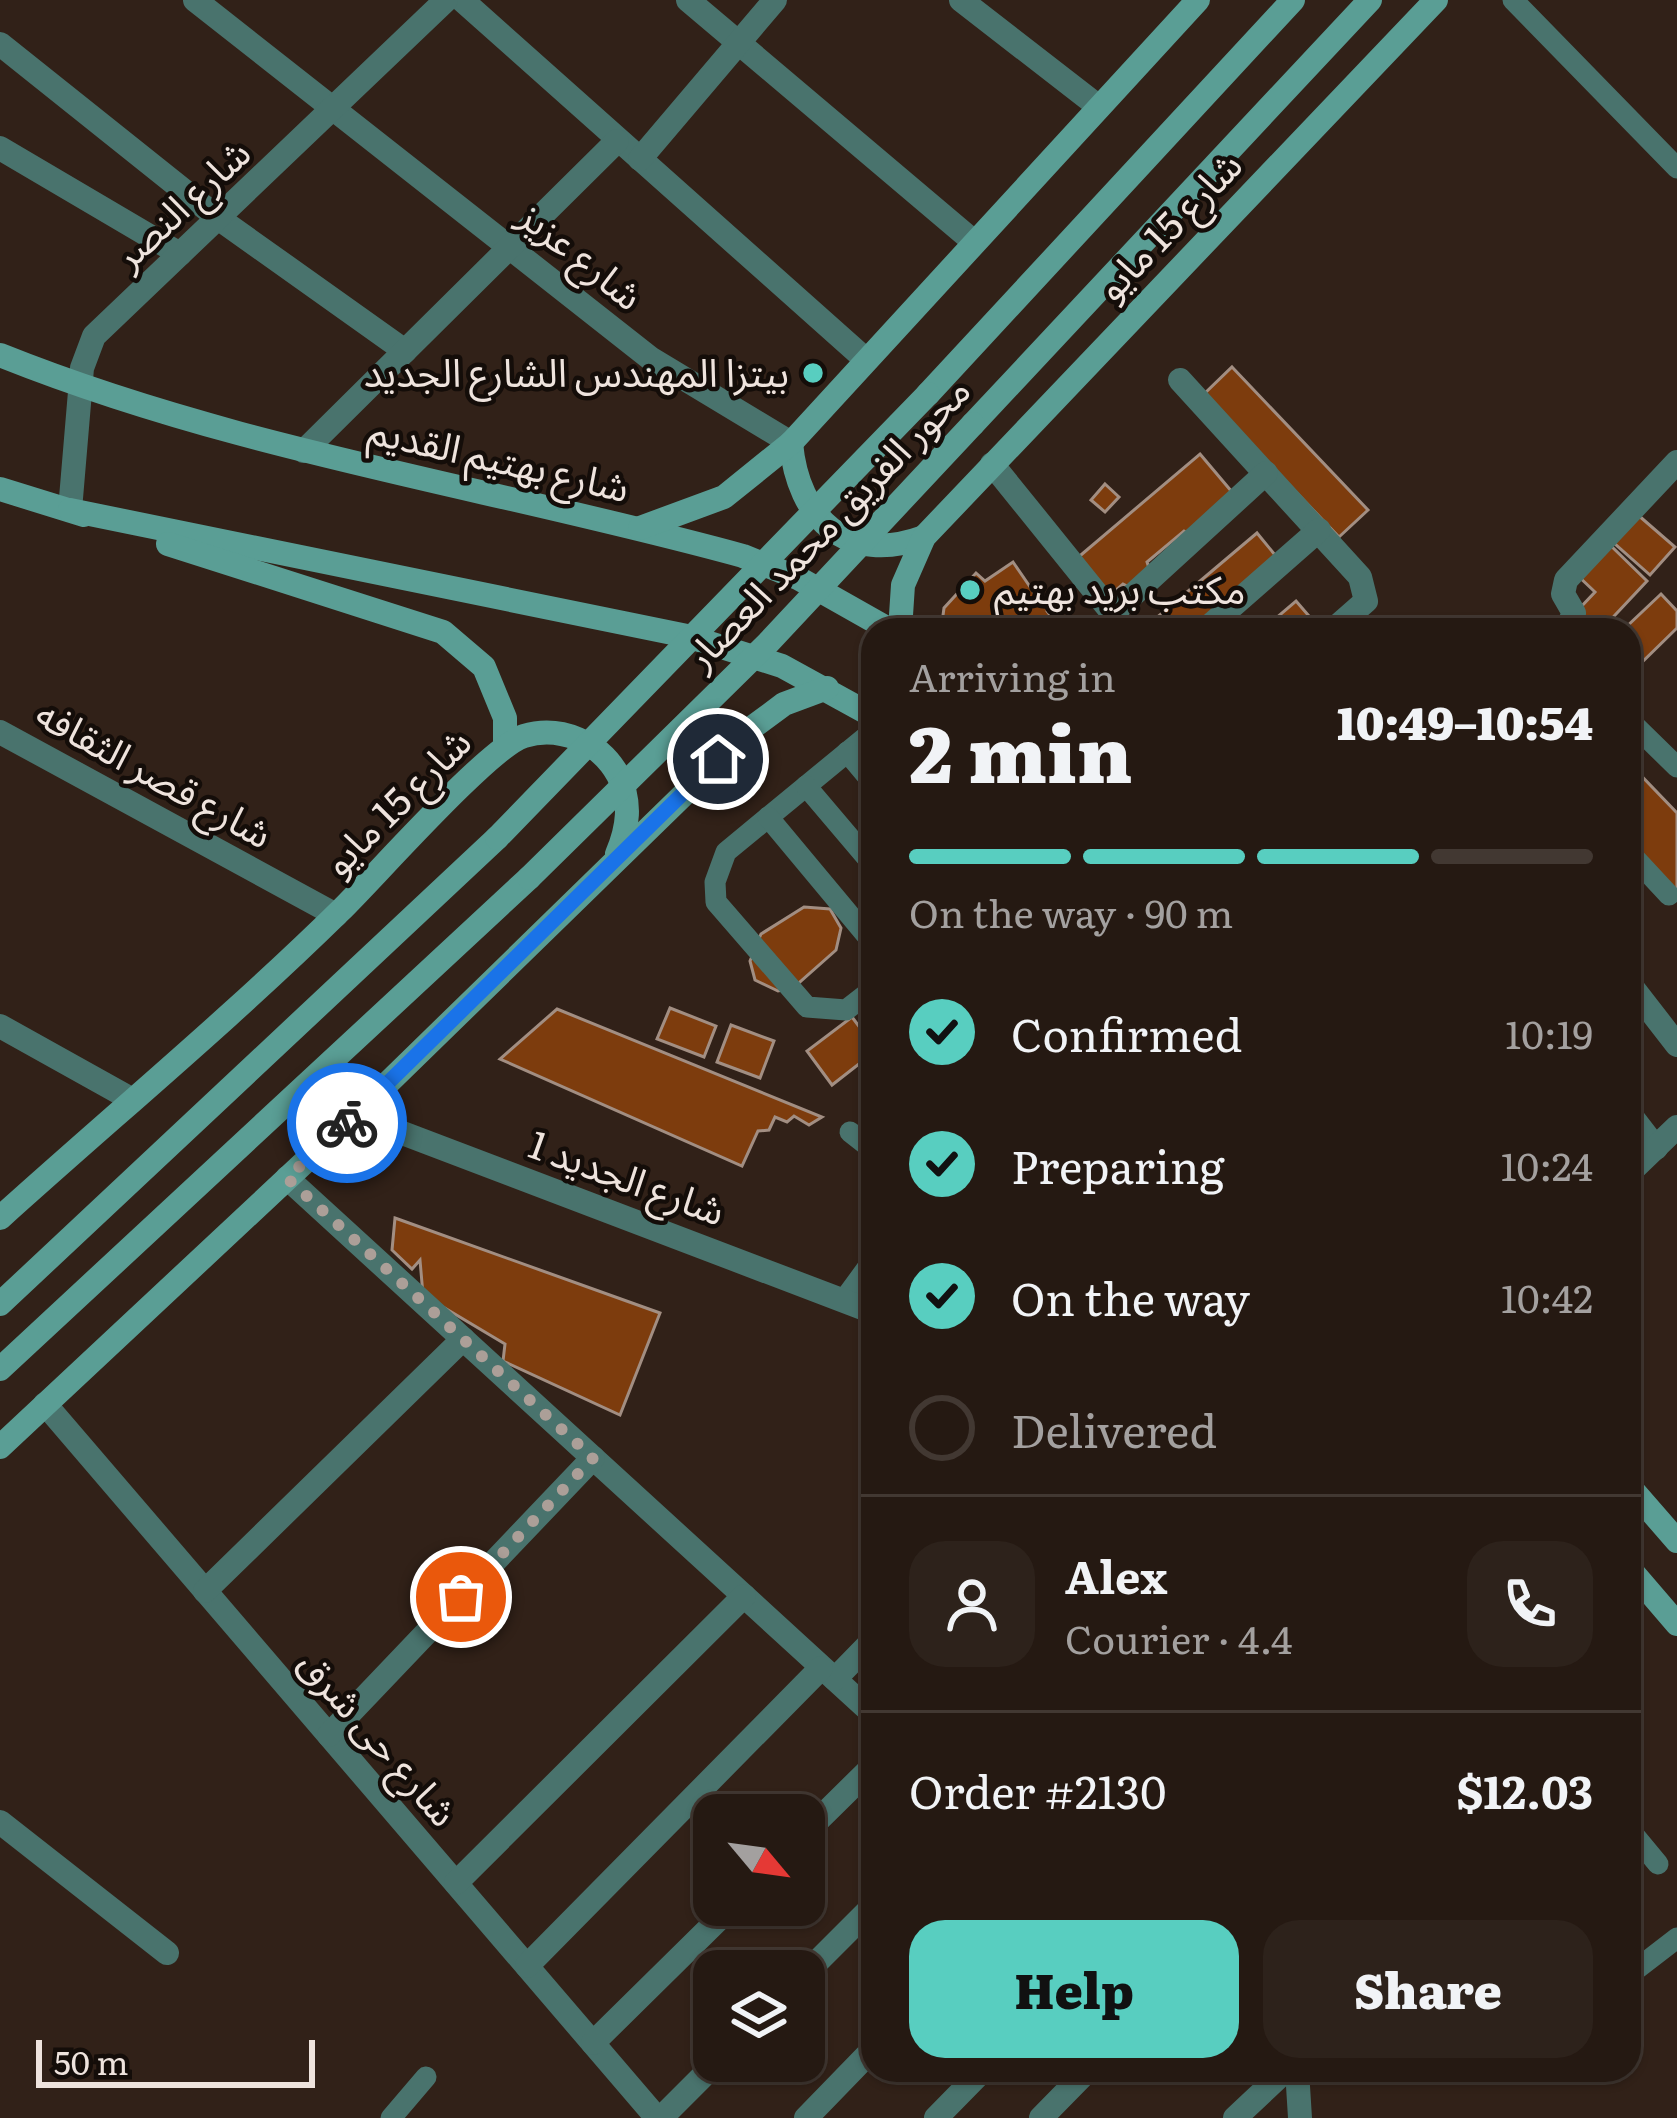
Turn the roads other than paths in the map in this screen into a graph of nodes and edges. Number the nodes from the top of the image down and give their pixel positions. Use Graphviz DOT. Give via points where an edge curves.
graph roads {
  1 [pos="195,0"];
  2 [pos="446,0"];
  3 [pos="462,0"];
  4 [pos="688,0"];
  5 [pos="775,0"];
  6 [pos="961,0"];
  7 [pos="1198,0"];
  8 [pos="1293,0"];
  9 [pos="1370,0"];
  10 [pos="1436,0"];
  11 [pos="1513,0"];
  12 [pos="739,42"];
  13 [pos="0,44"];
  14 [pos="1099,106"];
  15 [pos="334,111"];
  16 [pos="617,141"];
  17 [pos="0,148"];
  18 [pos="640,159"];
  19 [pos="1677,168"];
  20 [pos="218,218"];
  21 [pos="974,242"];
  22 [pos="512,245"];
  23 [pos="180,254"];
  24 [pos="405,351"];
  25 [pos="0,355"];
  26 [pos="865,359"];
  27 [pos="1180,380"];
  28 [pos="80,386"];
  29 [pos="791,443"];
  30 [pos="304,451"];
  31 [pos="1677,462"];
  32 [pos="992,464"];
  33 [pos="1266,473"];
  34 [pos="0,489"];
  35 [pos="70,511"];
  36 [pos="636,529"];
  37 [pos="1319,530"];
  38 [pos="924,537"];
  39 [pos="869,618"];
  40 [pos="901,618"];
  41 [pos="1118,618"];
  42 [pos="1123,618"];
  43 [pos="1219,618"];
  44 [pos="1347,618"];
  45 [pos="1572,618"];
  46 [pos="827,688"];
  47 [pos="861,709"];
  48 [pos="0,732"];
  49 [pos="1641,732"];
  50 [pos="861,741"];
  51 [pos="505,745"];
  52 [pos="847,752"];
  53 [pos="1677,767"];
  54 [pos="861,769"];
  55 [pos="806,786"];
  56 [pos="768,817"];
  57 [pos="861,852"];
  58 [pos="616,856"];
  59 [pos="1641,866"];
  60 [pos="1669,895"];
  61 [pos="336,915"];
  62 [pos="861,929"];
  63 [pos="861,998"];
  64 [pos="1641,998"];
  65 [pos="0,1026"];
  66 [pos="1677,1045"];
  67 [pos="131,1099"];
  68 [pos="355,1115"];
  69 [pos="1677,1127"];
  70 [pos="1641,1128"];
  71 [pos="850,1132"];
  72 [pos="861,1141"];
  73 [pos="1656,1148"];
  74 [pos="1641,1162"];
  75 [pos="287,1178"];
  76 [pos="0,1217"];
  77 [pos="861,1277"];
  78 [pos="846,1298"];
  79 [pos="0,1304"];
  80 [pos="861,1306"];
  81 [pos="463,1339"];
  82 [pos="0,1369"];
  83 [pos="45,1404"];
  84 [pos="0,1447"];
  85 [pos="593,1458"];
  86 [pos="1641,1500"];
  87 [pos="1677,1541"];
  88 [pos="1641,1582"];
  89 [pos="206,1591"];
  90 [pos="744,1596"];
  91 [pos="1677,1624"];
  92 [pos="861,1649"];
  93 [pos="828,1673"];
  94 [pos="861,1703"];
  95 [pos="329,1736"];
  96 [pos="861,1778"];
  97 [pos="825,1813"];
  98 [pos="0,1822"];
  99 [pos="1641,1843"];
  100 [pos="1658,1864"];
  101 [pos="456,1883"];
  102 [pos="861,1918"];
  103 [pos="712,1926"];
  104 [pos="1677,1938"];
  105 [pos="167,1953"];
  106 [pos="825,1954"];
  107 [pos="526,1966"];
  108 [pos="1641,1966"];
  109 [pos="593,2043"];
  110 [pos="861,2061"];
  111 [pos="426,2077"];
  112 [pos="696,2082"];
  113 [pos="970,2082"];
  114 [pos="1076,2082"];
  115 [pos="1273,2082"];
  116 [pos="1298,2082"];
  117 [pos="391,2118"];
  118 [pos="659,2118"];
  119 [pos="806,2118"];
  120 [pos="936,2118"];
  121 [pos="1041,2118"];
  122 [pos="1235,2118"];
  123 [pos="1300,2118"];
  1 -- 15 [label="street, شارع عزيز"];
  2 -- 15 [label="street, شارع النصر"];
  3 -- 16 [label="street"];
  4 -- 12 [label="street"];
  5 -- 12 [label="street"];
  6 -- 14 [label="street"];
  7 -- 14 [label="main road"];
  8 -- 79 [label="main road, محور الفريق محمد العصار, bridge" via="928,394 497,838"];
  9 -- 82 [label="main road, محور الفريق محمد العصار, bridge" via="768,643 529,878"];
  10 -- 32 [label="main road, شارع 15 مايو"];
  11 -- 19 [label="lane"];
  12 -- 18 [label="street"];
  12 -- 21 [label="street"];
  13 -- 20 [label="street"];
  14 -- 21 [label="main road"];
  15 -- 20 [label="street, شارع النصر"];
  15 -- 22 [label="street, شارع عزيز"];
  16 -- 18 [label="street"];
  16 -- 22 [label="street"];
  17 -- 23 [label="street"];
  18 -- 26 [label="street"];
  20 -- 23 [label="street, شارع النصر"];
  20 -- 24 [label="street"];
  21 -- 26 [label="main road"];
  22 -- 24 [label="street"];
  22 -- 29 [label="street, شارع عزيز" via="650,358"];
  23 -- 28 [label="street, شارع النصر" via="94,336"];
  24 -- 30 [label="street"];
  25 -- 28 [label="main road"];
  26 -- 29 [label="main road"];
  27 -- 33 [label="street"];
  28 -- 30 [label="main road, شارع بهتيم القديم"];
  28 -- 35 [label="street, شارع النصر"];
  29 -- 36 [label="main road" via="697,511"];
  29 -- 38 [label="main road" via="794,476 831,529 892,549"];
  30 -- 36 [label="main road, شارع بهتيم القديم"];
  31 -- 45 [label="street" via="1566,580"];
  32 -- 38 [label="main road, شارع 15 مايو"];
  32 -- 41 [label="street"];
  33 -- 37 [label="street"];
  33 -- 42 [label="street"];
  34 -- 35 [label="main road, شارع 15 مايو"];
  35 -- 46 [label="main road" via="687,636"];
  35 -- 51 [label="main road, شارع 15 مايو" via="443,632 484,668 505,718"];
  36 -- 39 [label="main road, شارع بهتيم القديم" via="742,556"];
  37 -- 43 [label="street"];
  37 -- 44 [label="street" via="1360,577 1366,601"];
  38 -- 40 [label="main road, شارع 15 مايو" via="903,585"];
  46 -- 47 [label="main road"];
  46 -- 58 [label="main road" via="768,715"];
  48 -- 61 [label="street, شارع قصر الثقافه"];
  49 -- 53 [label="lane"];
  50 -- 52 [label="lane"];
  51 -- 58 [label="main road" via="546,733 604,756 628,815"];
  51 -- 61 [label="main road, شارع 15 مايو"];
  52 -- 54 [label="lane"];
  52 -- 55 [label="lane"];
  55 -- 56 [label="lane"];
  55 -- 57 [label="lane"];
  56 -- 62 [label="lane"];
  56 -- 63 [label="lane" via="726,852 716,902 806,1007 846,1010"];
  58 -- 68 [label="main road"];
  59 -- 60 [label="lane"];
  61 -- 67 [label="main road, شارع 15 مايو"];
  64 -- 66 [label="street"];
  65 -- 67 [label="street"];
  67 -- 76 [label="main road, شارع 15 مايو"];
  68 -- 75 [label="main road"];
  68 -- 78 [label="street, شارع الجديد 1"];
  69 -- 73 [label="street"];
  70 -- 73 [label="street"];
  71 -- 72 [label="lane"];
  73 -- 74 [label="street"];
  75 -- 81 [label="street"];
  75 -- 83 [label="main road"];
  77 -- 78 [label="lane"];
  78 -- 80 [label="street, شارع الجديد 1"];
  81 -- 85 [label="street"];
  81 -- 89 [label="street"];
  83 -- 84 [label="main road"];
  83 -- 89 [label="street, شارع حى شرق"];
  85 -- 90 [label="street"];
  85 -- 95 [label="street"];
  86 -- 87 [label="main road"];
  88 -- 91 [label="main road"];
  89 -- 95 [label="street, شارع حى شرق"];
  90 -- 93 [label="street"];
  90 -- 101 [label="street"];
  92 -- 93 [label="street"];
  93 -- 94 [label="street"];
  93 -- 107 [label="street"];
  95 -- 101 [label="street, شارع حى شرق"];
  96 -- 97 [label="street"];
  98 -- 105 [label="street"];
  99 -- 100 [label="lane"];
  101 -- 107 [label="street, شارع حى شرق"];
  102 -- 106 [label="street"];
  103 -- 109 [label="street"];
  104 -- 108 [label="lane"];
  107 -- 109 [label="street, شارع حى شرق"];
  109 -- 118 [label="street, شارع حى شرق"];
  110 -- 119 [label="street"];
  111 -- 117 [label="lane"];
  112 -- 118 [label="street"];
  113 -- 120 [label="street"];
  114 -- 121 [label="street"];
  115 -- 122 [label="street"];
  116 -- 123 [label="street"];
}
